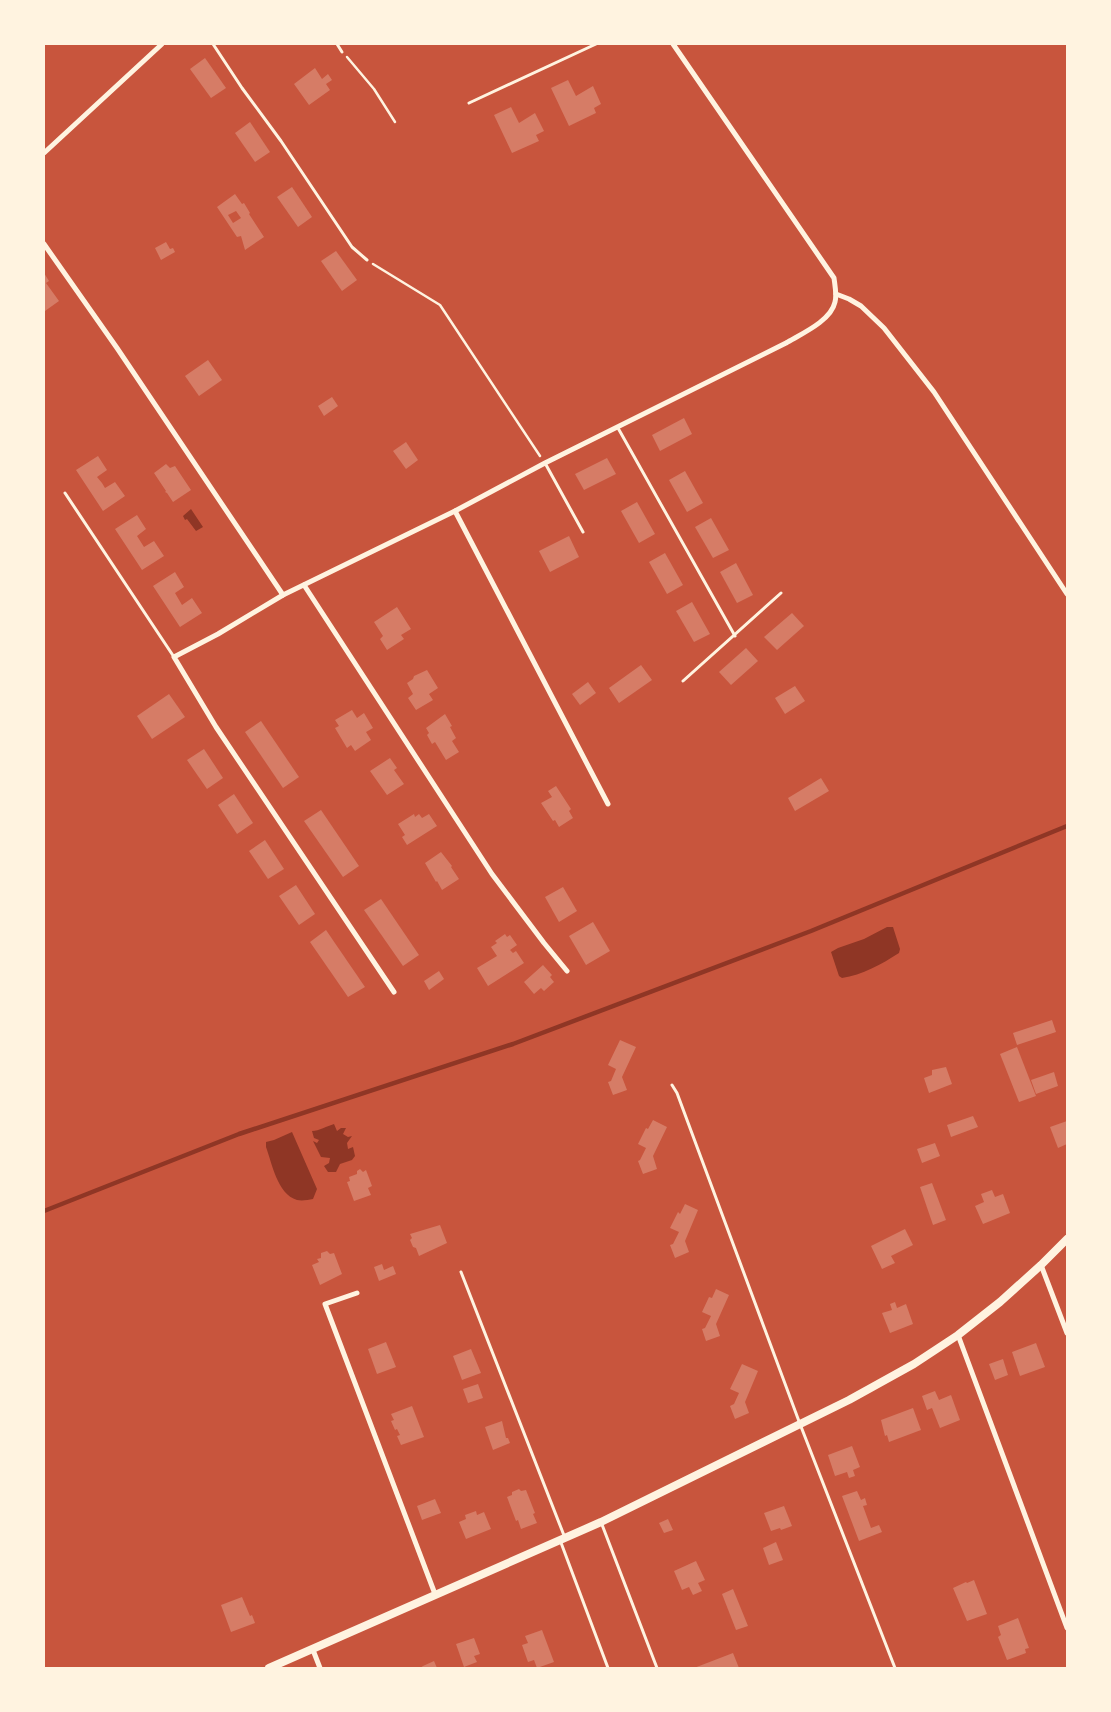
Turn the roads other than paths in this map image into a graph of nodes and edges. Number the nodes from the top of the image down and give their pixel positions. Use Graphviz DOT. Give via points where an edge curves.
graph roads {
  1 [pos="162,44"];
  2 [pos="213,44"];
  3 [pos="336,44"];
  4 [pos="596,44"];
  5 [pos="672,44"];
  6 [pos="342,52"];
  7 [pos="469,103"];
  8 [pos="44,153"];
  9 [pos="44,244"];
  10 [pos="367,260"];
  11 [pos="836,294"];
  12 [pos="618,428"];
  13 [pos="545,463"];
  14 [pos="65,493"];
  15 [pos="455,511"];
  16 [pos="583,532"];
  17 [pos="304,585"];
  18 [pos="781,593"];
  19 [pos="1067,594"];
  20 [pos="283,595"];
  21 [pos="735,636"];
  22 [pos="174,657"];
  23 [pos="683,681"];
  24 [pos="608,804"];
  25 [pos="567,971"];
  26 [pos="394,992"];
  27 [pos="672,1084"];
  28 [pos="1067,1239"];
  29 [pos="1041,1266"];
  30 [pos="461,1272"];
  31 [pos="357,1293"];
  32 [pos="1067,1333"];
  33 [pos="958,1335"];
  34 [pos="800,1424"];
  35 [pos="601,1522"];
  36 [pos="562,1539"];
  37 [pos="435,1594"];
  38 [pos="1067,1628"];
  39 [pos="312,1650"];
  40 [pos="270,1668"];
  41 [pos="320,1668"];
  42 [pos="608,1668"];
  43 [pos="657,1668"];
  44 [pos="894,1668"];
  1 -- 8 [label="street"];
  2 -- 10 [label="lane" via="352,247"];
  3 -- 6 [label="lane"];
  4 -- 7 [label="lane"];
  5 -- 11 [label="street" via="834,278"];
  9 -- 20 [label="street"];
  11 -- 12 [label="street" via="830,312 819,323"];
  11 -- 19 [label="street" via="861,306 884,328 934,392"];
  12 -- 13 [label="street"];
  12 -- 21 [label="lane"];
  13 -- 15 [label="street"];
  13 -- 16 [label="lane"];
  14 -- 22 [label="lane"];
  15 -- 17 [label="street"];
  15 -- 24 [label="street"];
  17 -- 20 [label="street"];
  17 -- 25 [label="street" via="492,874"];
  18 -- 21 [label="lane"];
  20 -- 22 [label="street"];
  21 -- 23 [label="lane"];
  22 -- 26 [label="street" via="216,727"];
  27 -- 34 [label="lane"];
  28 -- 29 [label="street"];
  29 -- 32 [label="street"];
  29 -- 33 [label="street"];
  30 -- 36 [label="lane"];
  31 -- 37 [label="street" via="325,1304"];
  33 -- 34 [label="street" via="906,1368"];
  33 -- 38 [label="street"];
  34 -- 35 [label="street"];
  34 -- 44 [label="lane"];
  35 -- 36 [label="street"];
  35 -- 43 [label="lane"];
  36 -- 37 [label="street"];
  36 -- 42 [label="lane"];
  37 -- 39 [label="street"];
  39 -- 40 [label="street"];
  39 -- 41 [label="street"];
}
